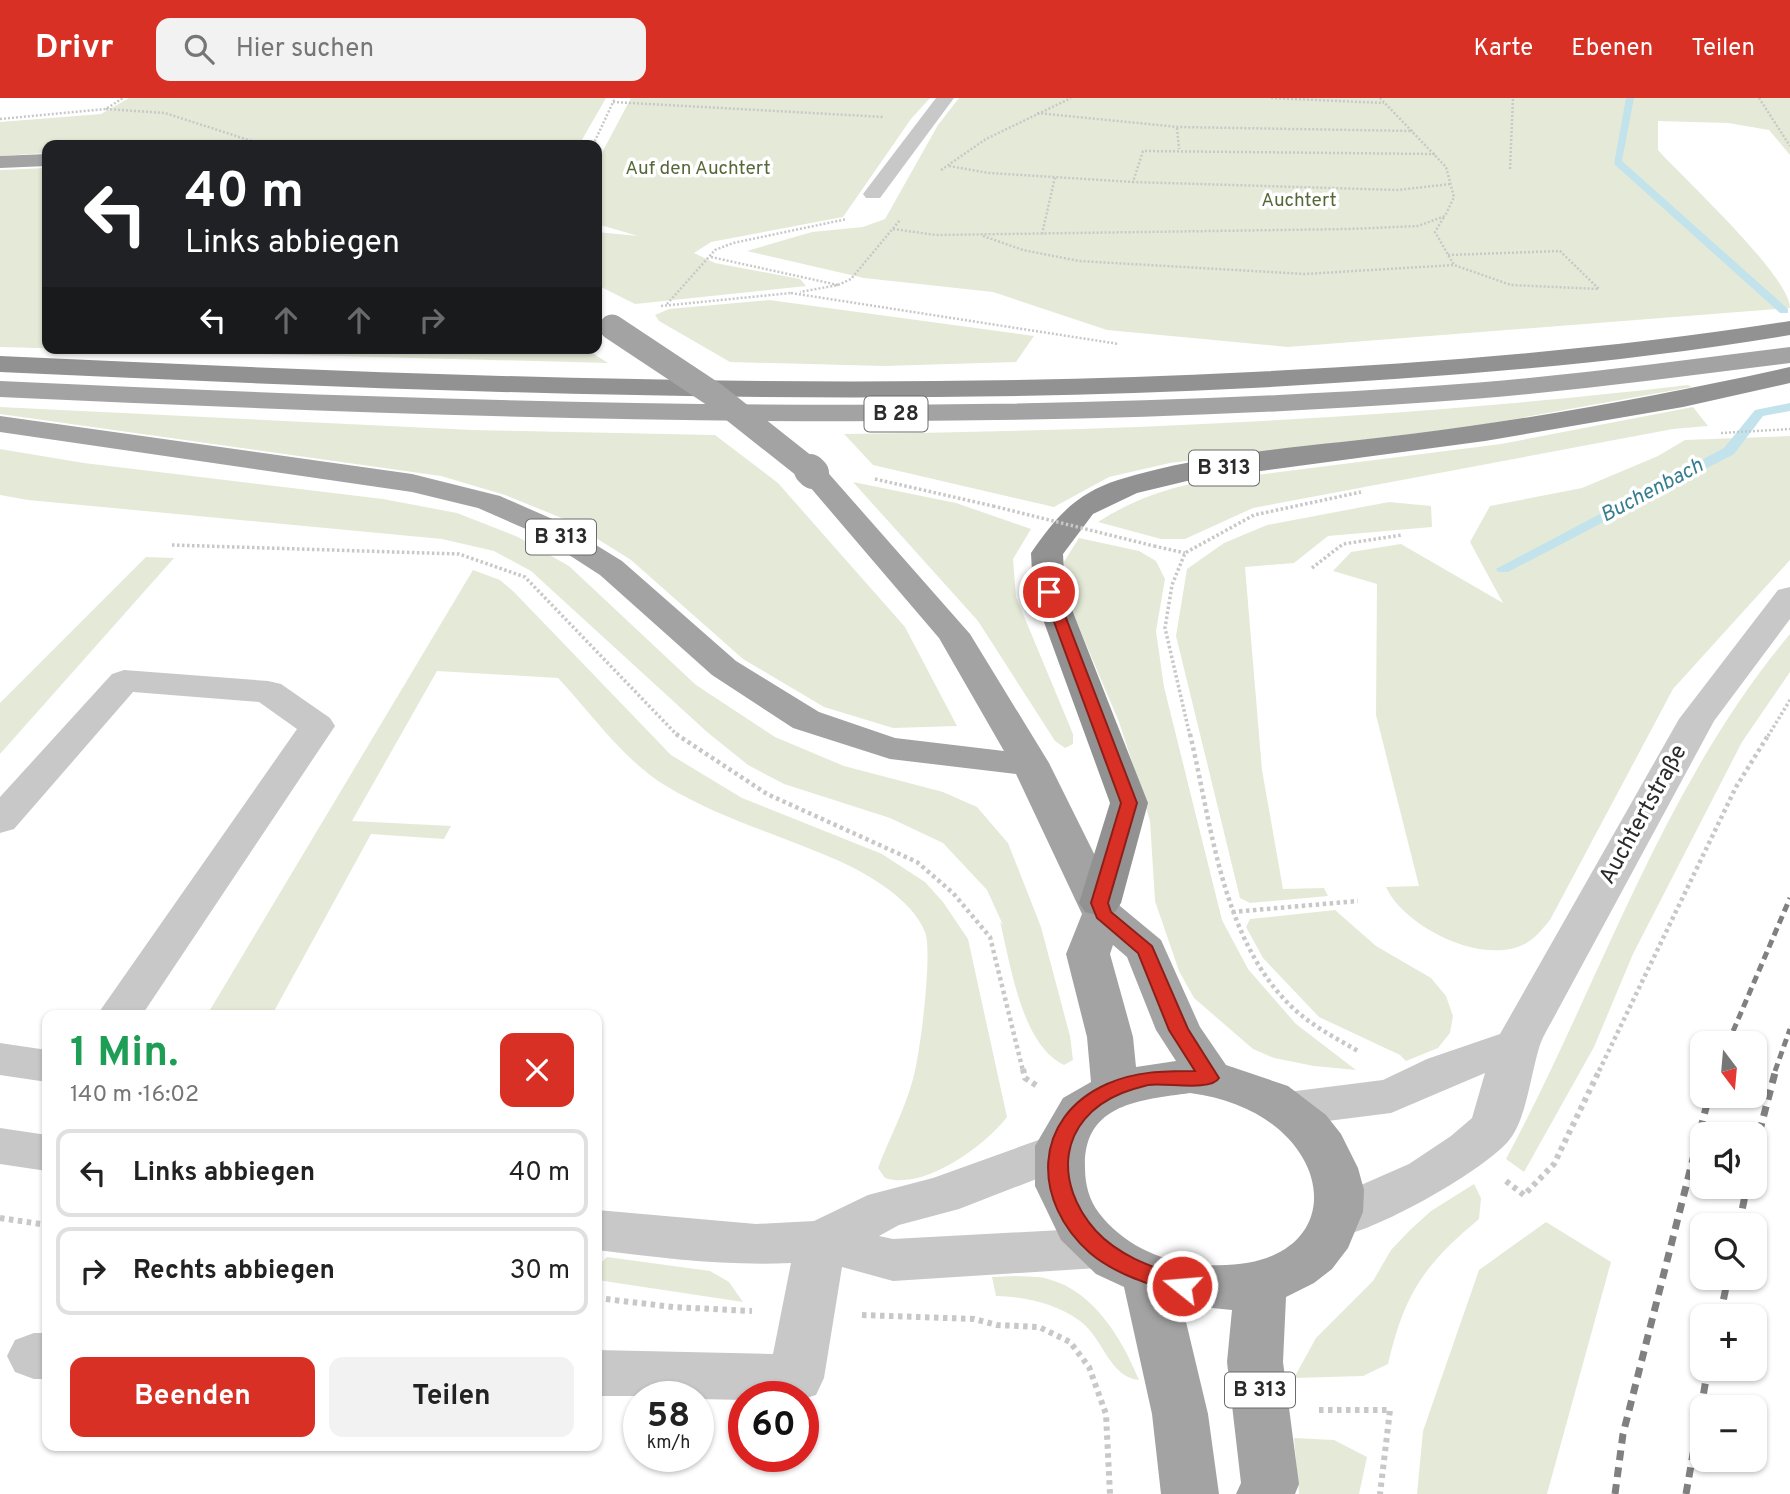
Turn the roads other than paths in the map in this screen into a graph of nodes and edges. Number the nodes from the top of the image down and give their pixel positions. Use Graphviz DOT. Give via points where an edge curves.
graph roads {
  1 [pos="945,98"];
  2 [pos="42,160"];
  3 [pos="0,162"];
  4 [pos="873,194"];
  5 [pos="604,323"];
  6 [pos="1790,328"];
  7 [pos="1790,355"];
  8 [pos="0,363"];
  9 [pos="1790,375"];
  10 [pos="0,389"];
  11 [pos="0,424"];
  12 [pos="1790,597"];
  13 [pos="1030,763"];
  14 [pos="0,821"];
  15 [pos="1101,908"];
  16 [pos="122,1010"];
  17 [pos="1517,1045"];
  18 [pos="0,1059"];
  19 [pos="42,1065"];
  20 [pos="1210,1078"];
  21 [pos="1288,1109"];
  22 [pos="1083,1118"];
  23 [pos="0,1146"];
  24 [pos="42,1152"];
  25 [pos="1338,1217"];
  26 [pos="602,1231"];
  27 [pos="821,1241"];
  28 [pos="1098,1248"];
  29 [pos="1148,1276"];
  30 [pos="1260,1284"];
  31 [pos="602,1373"];
  32 [pos="1190,1494"];
  33 [pos="1265,1494"];
  1 -- 4 [label="street"];
  2 -- 3 [label="main road"];
  5 -- 13 [label="main road, bridge" via="756,423 813,473 953,634"];
  6 -- 8 [label="highway, B 28" via="1618,352 1411,370 1199,384 1030,388 575,386"];
  7 -- 10 [label="main road, B 28" via="1434,394 1038,413 587,412"];
  9 -- 15 [label="highway, B 313" via="1485,433 1187,472 1127,486 1082,508 1046,553 1049,592 1129,803"];
  11 -- 13 [label="main road, B 313" via="412,483 489,502 546,527 611,568 724,668 806,720 890,748"];
  12 -- 17 [label="street, Auchtertstraße" via="1697,719"];
  13 -- 15 [label="main road"];
  14 -- 16 [label="street" via="124,681 268,692 317,726"];
  15 -- 20 [label="main road" via="1146,950 1179,1030"];
  15 -- 22 [label="main road, B 313" via="1088,954 1110,1037"];
  17 -- 21 [label="street" via="1443,1071 1391,1096"];
  17 -- 25 [label="street, Auchtertstraße" via="1493,1127 1427,1177"];
  18 -- 19 [label="street"];
  20 -- 21 [label="main road" via="1252,1090"];
  20 -- 22 [label="main road" via="1149,1078"];
  21 -- 25 [label="main road" via="1328,1151 1339,1183"];
  22 -- 27 [label="street" via="941,1195 886,1209"];
  22 -- 28 [label="main road" via="1056,1168 1071,1217"];
  23 -- 24 [label="street"];
  25 -- 30 [label="main road" via="1308,1260 1292,1272"];
  26 -- 27 [label="street" via="756,1244"];
  27 -- 28 [label="street" via="893,1260"];
  27 -- 31 [label="street" via="796,1378"];
  28 -- 29 [label="main road"];
  29 -- 30 [label="main road" via="1206,1289"];
  29 -- 32 [label="main road" via="1180,1414"];
  30 -- 33 [label="main road, B 313" via="1255,1362 1270,1484"];
}
